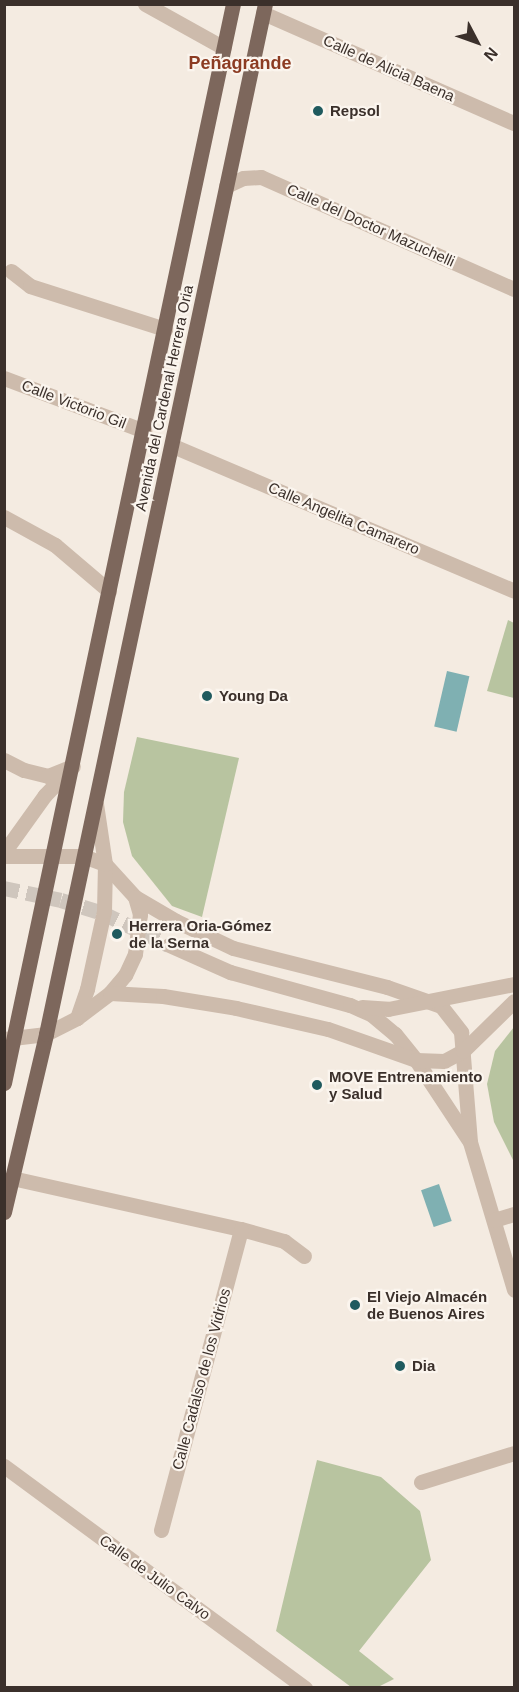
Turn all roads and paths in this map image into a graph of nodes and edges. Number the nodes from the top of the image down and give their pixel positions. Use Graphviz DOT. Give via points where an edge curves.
graph roads {
  1 [pos="146,4"];
  2 [pos="233,4"];
  3 [pos="264,9"];
  4 [pos="224,48"];
  5 [pos="514,123"];
  6 [pos="226,186"];
  7 [pos="11,271"];
  8 [pos="514,289"];
  9 [pos="165,329"];
  10 [pos="4,378"];
  11 [pos="144,431"];
  12 [pos="172,446"];
  13 [pos="4,517"];
  14 [pos="513,585"];
  15 [pos="109,591"];
  16 [pos="4,760"];
  17 [pos="73,766"];
  18 [pos="96,799"];
  19 [pos="4,854"];
  20 [pos="83,855"];
  21 [pos="53,856"];
  22 [pos="105,864"];
  23 [pos="135,897"];
  24 [pos="168,945"];
  25 [pos="514,984"];
  26 [pos="110,993"];
  27 [pos="430,1000"];
  28 [pos="514,1001"];
  29 [pos="350,1005"];
  30 [pos="77,1018"];
  31 [pos="46,1034"];
  32 [pos="9,1039"];
  33 [pos="464,1051"];
  34 [pos="416,1060"];
  35 [pos="4,1083"];
  36 [pos="470,1142"];
  37 [pos="12,1178"];
  38 [pos="4,1212"];
  39 [pos="514,1214"];
  40 [pos="494,1220"];
  41 [pos="241,1229"];
  42 [pos="304,1256"];
  43 [pos="514,1290"];
  44 [pos="514,1453"];
  45 [pos="4,1466"];
  46 [pos="421,1482"];
  47 [pos="161,1530"];
  48 [pos="305,1688"];
  1 -- 4 [label="street"];
  2 -- 4 [label="main road, Avenida del Cardenal Herrera Oria"];
  3 -- 5 [label="street, Calle de Alicia Baena"];
  3 -- 6 [label="main road, Avenida del Cardenal Herrera Oria"];
  4 -- 9 [label="main road, Avenida del Cardenal Herrera Oria"];
  6 -- 8 [label="street, Calle del Doctor Mazuchelli" via="243,178 261,177"];
  6 -- 12 [label="main road, Avenida del Cardenal Herrera Oria"];
  7 -- 9 [label="street" via="30,286"];
  9 -- 11 [label="main road, Avenida del Cardenal Herrera Oria"];
  10 -- 11 [label="street, Calle Victorio Gil"];
  11 -- 15 [label="main road, Avenida del Cardenal Herrera Oria"];
  12 -- 14 [label="street, Calle Angelita Camarero"];
  12 -- 18 [label="main road, Avenida del Cardenal Herrera Oria"];
  13 -- 15 [label="street" via="55,545"];
  15 -- 17 [label="main road, Avenida del Cardenal Herrera Oria"];
  16 -- 17 [label="street" via="48,776"];
  17 -- 19 [label="street" via="45,795"];
  17 -- 21 [label="main road, Avenida del Cardenal Herrera Oria"];
  18 -- 20 [label="main road, Avenida del Cardenal Herrera Oria"];
  18 -- 22 [label="street, Avenida del Cardenal Herrera Oria"];
  19 -- 21 [label="street"];
  20 -- 21 [label="street"];
  20 -- 22 [label="street"];
  20 -- 31 [label="main road, Avenida del Cardenal Herrera Oria"];
  21 -- 32 [label="main road, Avenida del Cardenal Herrera Oria"];
  22 -- 23 [label="street"];
  22 -- 30 [label="street, Avenida del Cardenal Herrera Oria" via="104,911"];
  23 -- 26 [label="street" via="140,914 135,954"];
  23 -- 27 [label="street" via="233,948"];
  24 -- 29 [label="street" via="230,972"];
  25 -- 27 [label="street"];
  26 -- 30 [label="street"];
  26 -- 34 [label="street" via="163,996 290,1019"];
  27 -- 29 [label="street" via="388,1009"];
  27 -- 33 [label="street" via="454,1021 461,1032"];
  28 -- 33 [label="street"];
  29 -- 34 [label="street" via="385,1023"];
  30 -- 31 [label="street"];
  31 -- 32 [label="street"];
  31 -- 37 [label="main road, Avenida del Cardenal Herrera Oria"];
  32 -- 35 [label="main road, Avenida del Cardenal Herrera Oria"];
  33 -- 34 [label="street" via="444,1061"];
  33 -- 36 [label="street"];
  34 -- 36 [label="street"];
  36 -- 40 [label="street"];
  37 -- 38 [label="main road, Avenida del Cardenal Herrera Oria"];
  37 -- 41 [label="street"];
  39 -- 40 [label="street"];
  40 -- 43 [label="street"];
  41 -- 42 [label="street" via="284,1241"];
  41 -- 47 [label="street, Calle Cadalso de los Vidrios"];
  44 -- 46 [label="street"];
  45 -- 48 [label="street, Calle de Julio Calvo"];
}
